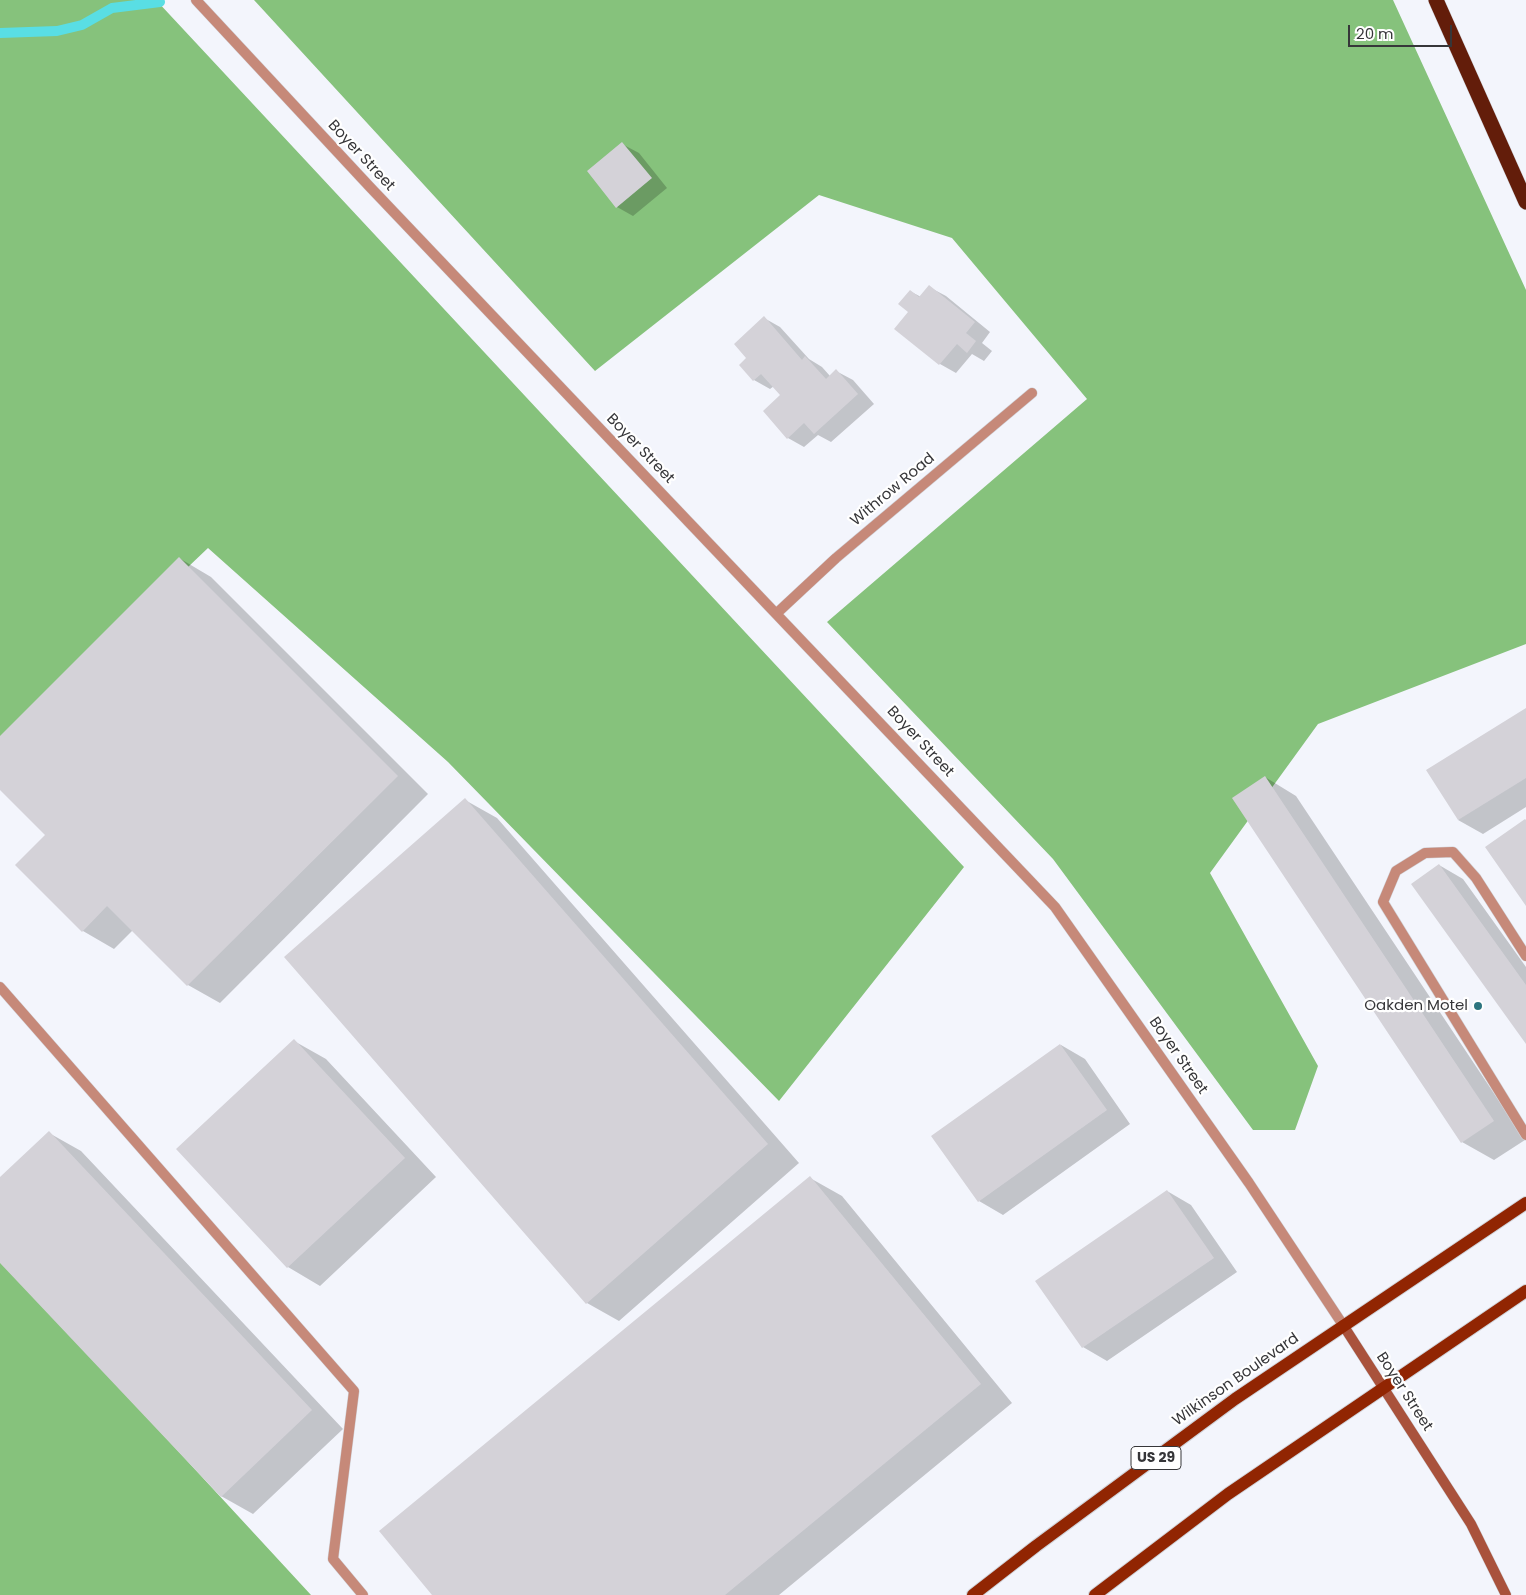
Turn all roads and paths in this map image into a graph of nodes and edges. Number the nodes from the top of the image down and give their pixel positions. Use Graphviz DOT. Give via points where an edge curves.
graph roads {
  1 [pos="196,0"];
  2 [pos="1436,0"];
  3 [pos="1526,202"];
  4 [pos="1032,393"];
  5 [pos="777,613"];
  6 [pos="1526,956"];
  7 [pos="0,987"];
  8 [pos="1526,1135"];
  9 [pos="1526,1203"];
  10 [pos="1526,1291"];
  11 [pos="1343,1325"];
  12 [pos="1384,1389"];
  13 [pos="363,1595"];
  14 [pos="973,1595"];
  15 [pos="1095,1595"];
  16 [pos="1506,1595"];
  1 -- 5 [label="street, Boyer Street"];
  2 -- 3 [label="highway"];
  4 -- 5 [label="street, Withrow Road" via="836,558"];
  5 -- 11 [label="street, Boyer Street" via="1054,907 1248,1183"];
  6 -- 8 [label="street" via="1476,878 1453,852 1425,853 1396,871 1383,902"];
  7 -- 13 [label="street" via="354,1390 333,1559"];
  9 -- 11 [label="main road, Wilkinson Boulevard / US 29"];
  10 -- 12 [label="main road"];
  11 -- 12 [label="main road, Boyer Street"];
  11 -- 14 [label="main road, Wilkinson Boulevard / US 29" via="1235,1399"];
  12 -- 15 [label="main road" via="1228,1494"];
  12 -- 16 [label="main road, Boyer Street" via="1471,1524"];
}
